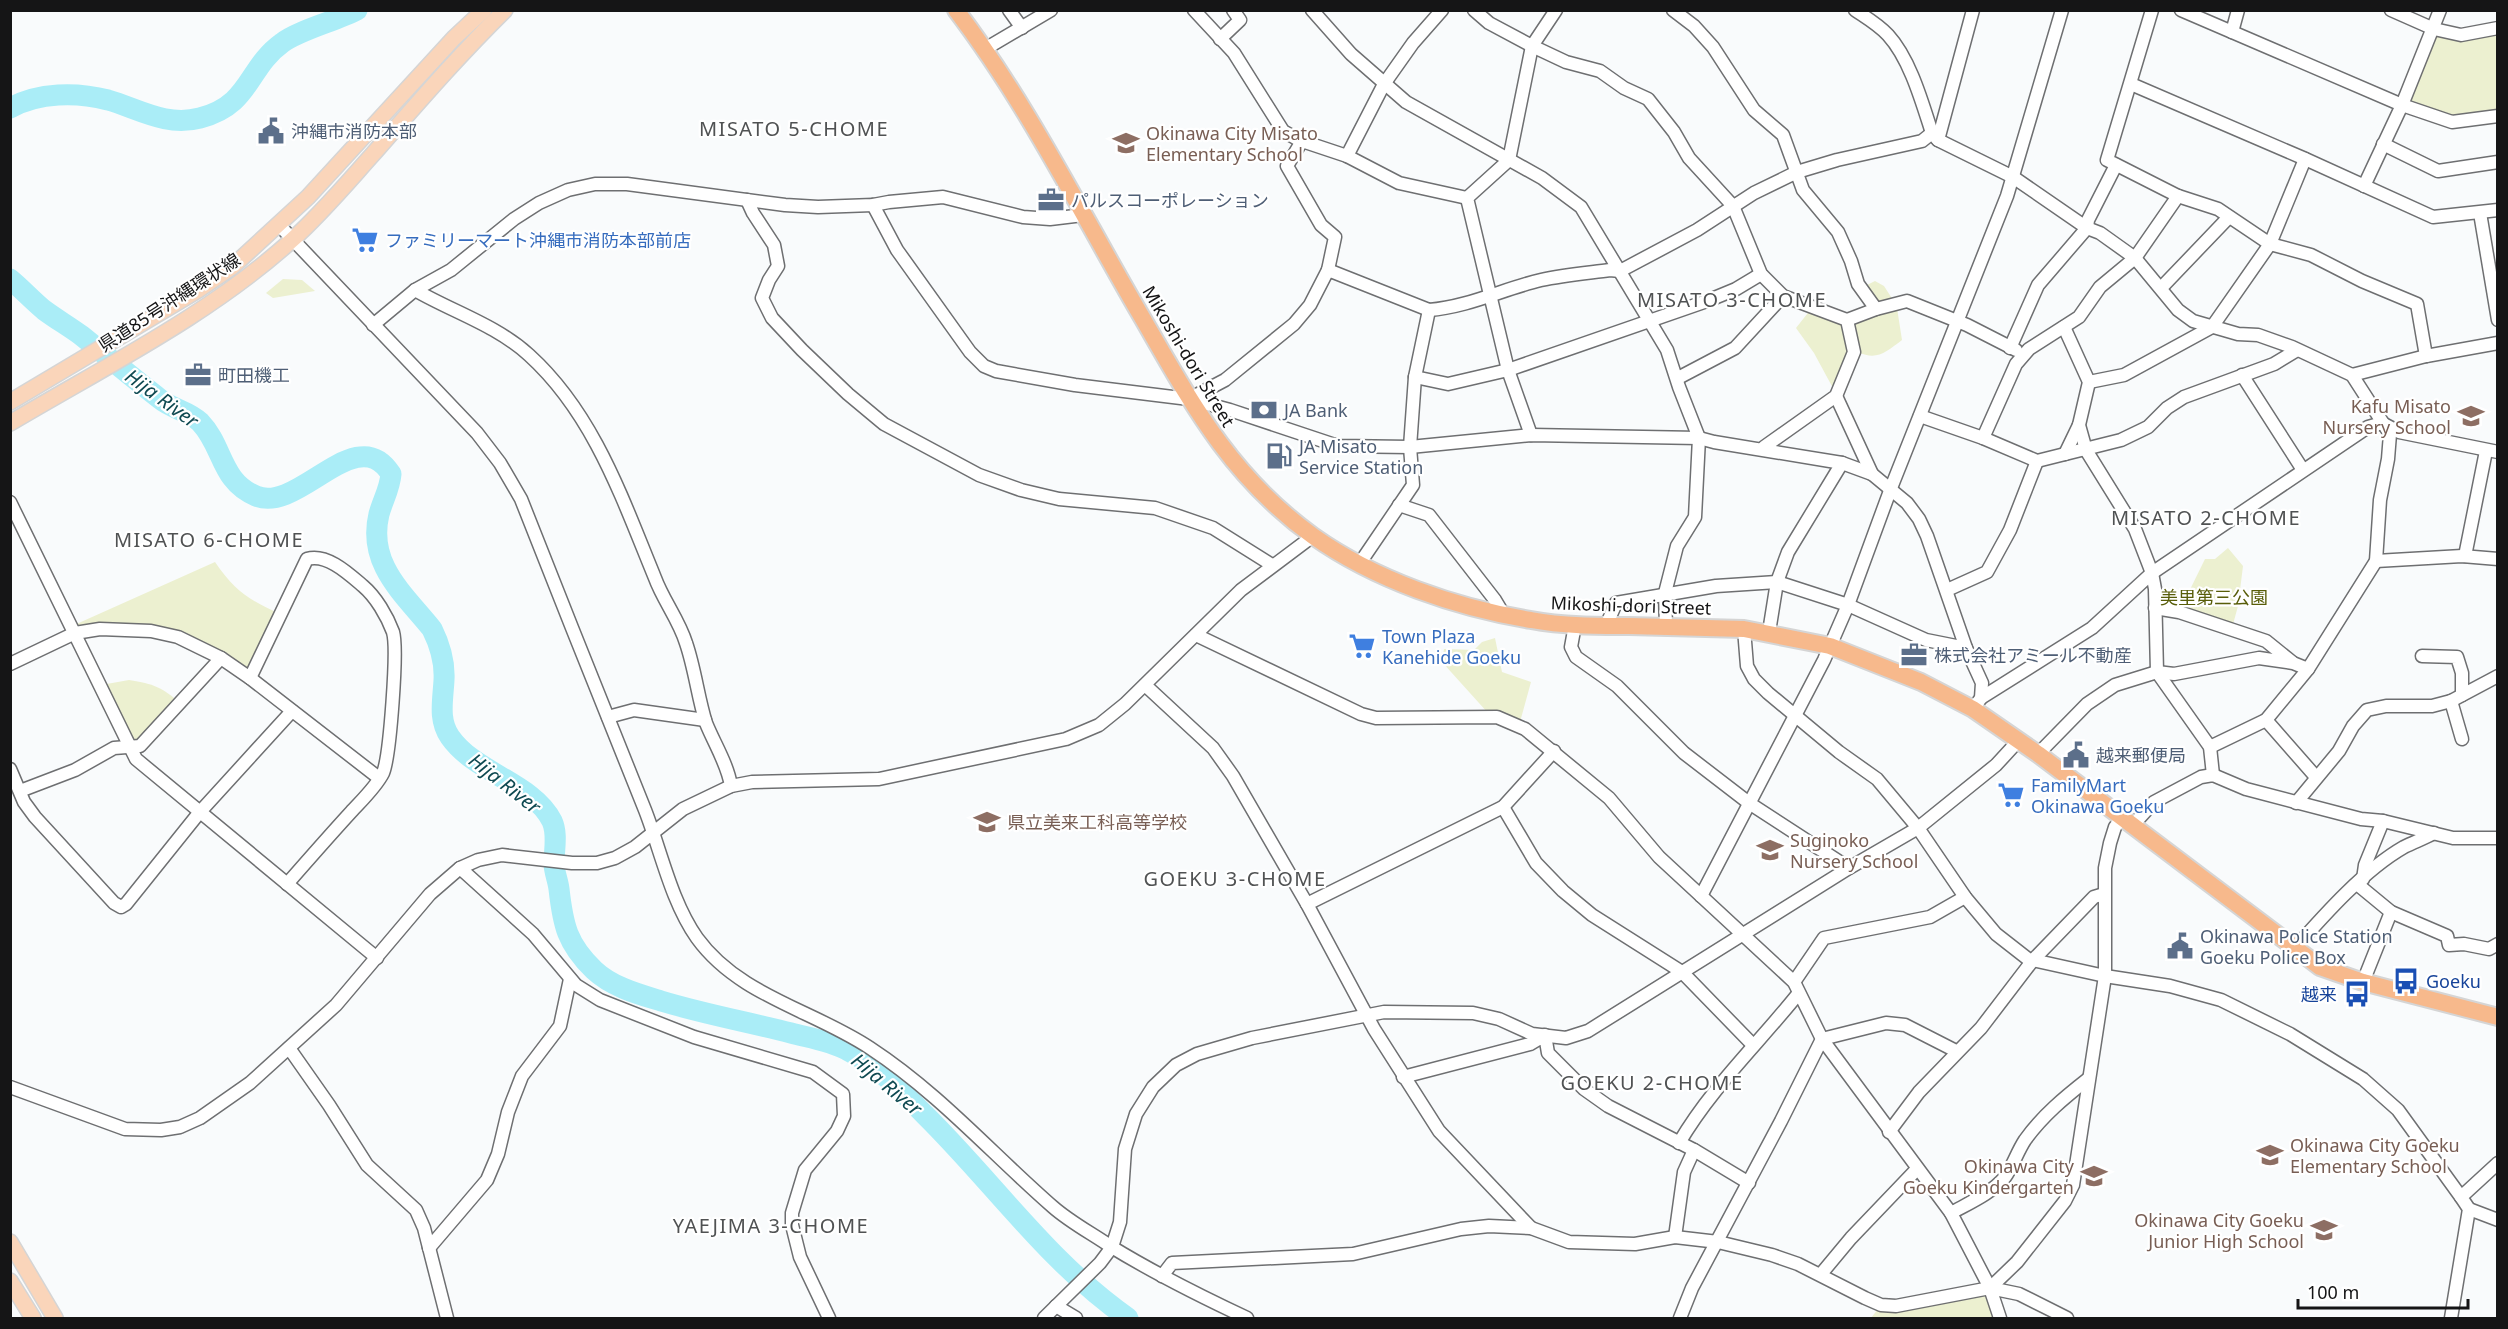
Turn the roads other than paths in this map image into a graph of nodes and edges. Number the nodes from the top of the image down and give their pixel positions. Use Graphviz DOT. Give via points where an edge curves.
graph roads {
  1 [pos="484,10"];
  2 [pos="505,10"];
  3 [pos="956,10"];
  4 [pos="1009,10"];
  5 [pos="1051,10"];
  6 [pos="1194,10"];
  7 [pos="1233,10"];
  8 [pos="1312,10"];
  9 [pos="1443,10"];
  10 [pos="1474,10"];
  11 [pos="1556,10"];
  12 [pos="1673,10"];
  13 [pos="1855,10"];
  14 [pos="1973,10"];
  15 [pos="2062,10"];
  16 [pos="2152,10"];
  17 [pos="2181,10"];
  18 [pos="2238,10"];
  19 [pos="2391,10"];
  20 [pos="2440,10"];
  21 [pos="1022,28"];
  22 [pos="2498,28"];
  23 [pos="2434,29"];
  24 [pos="2232,32"];
  25 [pos="1220,39"];
  26 [pos="1532,46"];
  27 [pos="985,49"];
  28 [pos="1384,84"];
  29 [pos="2131,84"];
  30 [pos="2402,105"];
  31 [pos="2498,116"];
  32 [pos="1935,136"];
  33 [pos="1302,141"];
  34 [pos="2384,144"];
  35 [pos="1347,156"];
  36 [pos="2306,159"];
  37 [pos="1509,160"];
  38 [pos="2498,162"];
  39 [pos="2116,165"];
  40 [pos="1797,172"];
  41 [pos="2013,177"];
  42 [pos="2364,186"];
  43 [pos="2178,196"];
  44 [pos="1467,198"];
  45 [pos="747,200"];
  46 [pos="873,205"];
  47 [pos="1733,206"];
  48 [pos="2498,210"];
  49 [pos="2480,213"];
  50 [pos="1083,215"];
  51 [pos="2229,217"];
  52 [pos="279,225"];
  53 [pos="2087,228"];
  54 [pos="292,240"];
  55 [pos="2270,244"];
  56 [pos="2134,258"];
  57 [pos="1328,270"];
  58 [pos="1620,271"];
  59 [pos="1761,274"];
  60 [pos="2161,288"];
  61 [pos="415,290"];
  62 [pos="1783,296"];
  63 [pos="1490,297"];
  64 [pos="1876,309"];
  65 [pos="1429,310"];
  66 [pos="1650,320"];
  67 [pos="1847,320"];
  68 [pos="2498,320"];
  69 [pos="1959,321"];
  70 [pos="373,325"];
  71 [pos="2064,327"];
  72 [pos="2212,327"];
  73 [pos="2498,343"];
  74 [pos="2010,348"];
  75 [pos="2298,350"];
  76 [pos="2025,354"];
  77 [pos="2426,356"];
  78 [pos="1508,370"];
  79 [pos="2242,375"];
  80 [pos="2352,375"];
  81 [pos="1415,377"];
  82 [pos="1678,378"];
  83 [pos="2089,382"];
  84 [pos="1836,396"];
  85 [pos="1189,399"];
  86 [pos="10,402"];
  87 [pos="1920,416"];
  88 [pos="10,423"];
  89 [pos="2382,423"];
  90 [pos="2079,425"];
  91 [pos="1531,435"];
  92 [pos="1699,438"];
  93 [pos="1983,438"];
  94 [pos="1410,447"];
  95 [pos="1766,450"];
  96 [pos="2086,450"];
  97 [pos="2492,452"];
  98 [pos="2065,454"];
  99 [pos="2037,460"];
  100 [pos="1842,463"];
  101 [pos="2304,470"];
  102 [pos="1872,474"];
  103 [pos="1892,488"];
  104 [pos="10,502"];
  105 [pos="1399,505"];
  106 [pos="1313,536"];
  107 [pos="2465,556"];
  108 [pos="2498,559"];
  109 [pos="2376,561"];
  110 [pos="1360,563"];
  111 [pos="1272,565"];
  112 [pos="2152,573"];
  113 [pos="1777,582"];
  114 [pos="1947,590"];
  115 [pos="1665,593"];
  116 [pos="1848,605"];
  117 [pos="2155,608"];
  118 [pos="1504,615"];
  119 [pos="1575,625"];
  120 [pos="1606,626"];
  121 [pos="1666,627"];
  122 [pos="1744,629"];
  123 [pos="1769,632"];
  124 [pos="75,633"];
  125 [pos="1196,635"];
  126 [pos="1830,646"];
  127 [pos="1966,648"];
  128 [pos="2422,656"];
  129 [pos="221,658"];
  130 [pos="2293,663"];
  131 [pos="10,664"];
  132 [pos="2308,669"];
  133 [pos="2157,672"];
  134 [pos="2498,676"];
  135 [pos="250,678"];
  136 [pos="1145,685"];
  137 [pos="2457,698"];
  138 [pos="1977,704"];
  139 [pos="292,711"];
  140 [pos="1793,714"];
  141 [pos="608,717"];
  142 [pos="705,720"];
  143 [pos="2266,720"];
  144 [pos="2462,739"];
  145 [pos="2019,740"];
  146 [pos="2210,747"];
  147 [pos="132,748"];
  148 [pos="1554,752"];
  149 [pos="2038,754"];
  150 [pos="10,769"];
  151 [pos="2213,775"];
  152 [pos="2316,777"];
  153 [pos="379,778"];
  154 [pos="731,786"];
  155 [pos="20,791"];
  156 [pos="1749,803"];
  157 [pos="2296,803"];
  158 [pos="1503,807"];
  159 [pos="199,813"];
  160 [pos="2128,821"];
  161 [pos="2383,821"];
  162 [pos="1918,828"];
  163 [pos="654,832"];
  164 [pos="2434,833"];
  165 [pos="2498,838"];
  166 [pos="460,868"];
  167 [pos="1849,868"];
  168 [pos="2360,881"];
  169 [pos="286,884"];
  170 [pos="2104,894"];
  171 [pos="1701,896"];
  172 [pos="1965,897"];
  173 [pos="1307,904"];
  174 [pos="2391,912"];
  175 [pos="1743,934"];
  176 [pos="2498,944"];
  177 [pos="2294,949"];
  178 [pos="377,958"];
  179 [pos="2033,960"];
  180 [pos="1682,972"];
  181 [pos="2105,976"];
  182 [pos="570,979"];
  183 [pos="2363,982"];
  184 [pos="1796,988"];
  185 [pos="1367,1014"];
  186 [pos="2498,1017"];
  187 [pos="1545,1035"];
  188 [pos="1822,1039"];
  189 [pos="1753,1045"];
  190 [pos="290,1048"];
  191 [pos="1956,1051"];
  192 [pos="1403,1077"];
  193 [pos="2088,1078"];
  194 [pos="10,1087"];
  195 [pos="1889,1132"];
  196 [pos="1679,1143"];
  197 [pos="1694,1150"];
  198 [pos="2498,1163"];
  199 [pos="1917,1169"];
  200 [pos="1749,1183"];
  201 [pos="2461,1197"];
  202 [pos="2469,1209"];
  203 [pos="1951,1213"];
  204 [pos="2498,1220"];
  205 [pos="1530,1228"];
  206 [pos="1675,1237"];
  207 [pos="10,1242"];
  208 [pos="1718,1242"];
  209 [pos="1112,1247"];
  210 [pos="429,1248"];
  211 [pos="1821,1274"];
  212 [pos="1162,1276"];
  213 [pos="10,1281"];
  214 [pos="1990,1288"];
  215 [pos="1056,1306"];
  216 [pos="33,1318"];
  217 [pos="55,1318"];
  218 [pos="447,1318"];
  219 [pos="828,1318"];
  220 [pos="1044,1318"];
  221 [pos="1076,1318"];
  222 [pos="1247,1318"];
  223 [pos="1680,1318"];
  224 [pos="2000,1318"];
  225 [pos="2067,1318"];
  226 [pos="2451,1318"];
  1 -- 52 [label="main road, 県道85号沖縄環状線"];
  2 -- 54 [label="main road, 県道85号沖縄環状線"];
  3 -- 27 [label="highway, Mikoshi-dori Street"];
  4 -- 21 [label="street"];
  5 -- 21 [label="street"];
  6 -- 25 [label="street"];
  7 -- 25 [label="street" via="1240,20"];
  8 -- 28 [label="street"];
  9 -- 28 [label="street"];
  10 -- 26 [label="street" via="1489,23"];
  11 -- 26 [label="street"];
  12 -- 40 [label="street" via="1713,47 1754,110 1783,135"];
  13 -- 32 [label="street" via="1890,37 1919,92"];
  14 -- 32 [label="street"];
  15 -- 41 [label="street"];
  16 -- 29 [label="street"];
  17 -- 24 [label="street"];
  18 -- 24 [label="street"];
  19 -- 23 [label="street"];
  20 -- 23 [label="street"];
  21 -- 27 [label="street"];
  22 -- 23 [label="street" via="2461,35"];
  23 -- 30 [label="street"];
  24 -- 30 [label="street"];
  25 -- 33 [label="street" via="1234,53 1283,131"];
  26 -- 37 [label="street"];
  26 -- 47 [label="street" via="1566,63 1600,71 1648,99 1689,158"];
  27 -- 50 [label="highway, Mikoshi-dori Street" via="1040,135"];
  28 -- 35 [label="street"];
  28 -- 37 [label="street" via="1406,102"];
  29 -- 36 [label="street"];
  29 -- 39 [label="street" via="2107,160"];
  30 -- 31 [label="street" via="2452,122"];
  30 -- 34 [label="street"];
  32 -- 40 [label="street"];
  32 -- 41 [label="street"];
  33 -- 35 [label="street"];
  33 -- 57 [label="street" via="1287,166 1321,225 1335,237"];
  34 -- 38 [label="street" via="2438,171"];
  34 -- 42 [label="street"];
  35 -- 44 [label="street" via="1399,183"];
  36 -- 42 [label="street"];
  36 -- 55 [label="street"];
  37 -- 44 [label="street"];
  37 -- 58 [label="street" via="1581,207"];
  39 -- 43 [label="street"];
  39 -- 53 [label="street"];
  40 -- 47 [label="street"];
  40 -- 64 [label="street" via="1803,190 1838,231 1858,284"];
  41 -- 53 [label="street"];
  41 -- 69 [label="street"];
  42 -- 49 [label="street" via="2433,217"];
  43 -- 51 [label="street" via="2218,209"];
  43 -- 56 [label="street"];
  44 -- 63 [label="street"];
  45 -- 46 [label="street" via="819,207"];
  45 -- 61 [label="street" via="612,183 568,190 514,219 451,270"];
  45 -- 111 [label="street" via="774,245 778,266 762,298 772,318 884,424 979,476 1059,499 1155,508 1213,528"];
  46 -- 50 [label="street" via="943,197 1023,217"];
  46 -- 85 [label="street" via="897,250 984,366 1021,376"];
  47 -- 58 [label="street"];
  47 -- 59 [label="street"];
  48 -- 49 [label="street"];
  49 -- 68 [label="street"];
  50 -- 85 [label="highway, Mikoshi-dori Street"];
  51 -- 55 [label="street"];
  51 -- 60 [label="street"];
  52 -- 54 [label="street"];
  52 -- 86 [label="main road, 県道85号沖縄環状線" via="232,267"];
  53 -- 56 [label="street"];
  53 -- 74 [label="street" via="2038,285"];
  54 -- 70 [label="street"];
  54 -- 88 [label="main road, 県道85号沖縄環状線" via="242,282"];
  55 -- 72 [label="street"];
  55 -- 77 [label="street" via="2311,255 2417,304"];
  56 -- 60 [label="street"];
  56 -- 71 [label="street" via="2100,287 2079,317"];
  57 -- 65 [label="street"];
  57 -- 85 [label="street" via="1310,305 1294,324 1226,380"];
  58 -- 63 [label="street" via="1541,280"];
  58 -- 66 [label="street"];
  59 -- 62 [label="street"];
  59 -- 66 [label="street" via="1736,289"];
  60 -- 72 [label="street" via="2178,310 2193,321"];
  61 -- 70 [label="street"];
  61 -- 142 [label="street" via="494,328 562,388 583,418 686,641"];
  62 -- 67 [label="street"];
  62 -- 82 [label="street" via="1735,348"];
  63 -- 65 [label="street"];
  63 -- 78 [label="street"];
  64 -- 67 [label="street"];
  64 -- 69 [label="street" via="1907,301"];
  65 -- 81 [label="street"];
  66 -- 78 [label="street"];
  66 -- 82 [label="street" via="1668,350"];
  67 -- 84 [label="street" via="1854,352"];
  69 -- 74 [label="street"];
  69 -- 87 [label="street"];
  70 -- 141 [label="street" via="477,433 510,479"];
  71 -- 76 [label="street"];
  71 -- 83 [label="street"];
  72 -- 75 [label="street" via="2258,335"];
  72 -- 83 [label="street" via="2124,375"];
  73 -- 77 [label="street"];
  74 -- 76 [label="street"];
  75 -- 79 [label="street"];
  75 -- 80 [label="street"];
  76 -- 93 [label="street" via="2016,364"];
  77 -- 80 [label="street"];
  78 -- 81 [label="street" via="1448,384"];
  78 -- 91 [label="street"];
  79 -- 96 [label="street" via="2184,397 2148,427 2121,440"];
  79 -- 101 [label="street"];
  80 -- 89 [label="street"];
  81 -- 94 [label="street"];
  82 -- 92 [label="street"];
  83 -- 90 [label="street"];
  84 -- 95 [label="street" via="1784,431 1764,447"];
  84 -- 102 [label="street"];
  85 -- 94 [label="street" via="1327,444 1348,448"];
  85 -- 106 [label="highway, Mikoshi-dori Street" via="1239,467"];
  87 -- 93 [label="street"];
  87 -- 103 [label="street"];
  89 -- 97 [label="street" via="2399,432"];
  89 -- 101 [label="street" via="2368,427"];
  89 -- 109 [label="street" via="2390,434"];
  90 -- 96 [label="street"];
  90 -- 98 [label="street"];
  91 -- 92 [label="street"];
  91 -- 94 [label="street"];
  92 -- 95 [label="street"];
  92 -- 115 [label="street" via="1695,517 1677,546"];
  93 -- 99 [label="street"];
  94 -- 105 [label="street" via="1413,485"];
  95 -- 100 [label="street"];
  96 -- 98 [label="street"];
  96 -- 112 [label="street" via="2135,529"];
  97 -- 107 [label="street"];
  98 -- 99 [label="street"];
  99 -- 114 [label="street" via="2010,530 1987,572"];
  100 -- 102 [label="street"];
  100 -- 113 [label="street" via="1788,552"];
  101 -- 112 [label="street"];
  102 -- 103 [label="street"];
  103 -- 114 [label="street" via="1919,519"];
  103 -- 116 [label="street"];
  104 -- 124 [label="street"];
  105 -- 110 [label="street"];
  105 -- 118 [label="street" via="1429,515"];
  106 -- 110 [label="highway, Mikoshi-dori Street"];
  106 -- 111 [label="street"];
  107 -- 108 [label="street"];
  107 -- 109 [label="street"];
  109 -- 132 [label="street"];
  110 -- 118 [label="highway, Mikoshi-dori Street" via="1413,588"];
  111 -- 125 [label="street"];
  112 -- 117 [label="street"];
  112 -- 138 [label="street" via="2092,628"];
  113 -- 115 [label="street"];
  113 -- 116 [label="street"];
  113 -- 123 [label="street"];
  114 -- 127 [label="street"];
  115 -- 120 [label="street" via="1616,603"];
  115 -- 121 [label="street"];
  116 -- 126 [label="street"];
  116 -- 127 [label="street" via="1926,640"];
  117 -- 130 [label="street" via="2179,612 2266,641"];
  117 -- 133 [label="street"];
  118 -- 119 [label="highway, Mikoshi-dori Street"];
  119 -- 120 [label="highway, Mikoshi-dori Street"];
  119 -- 156 [label="street" via="1571,647 1576,657 1617,686 1684,753"];
  120 -- 121 [label="highway, Mikoshi-dori Street"];
  121 -- 122 [label="highway, Mikoshi-dori Street"];
  122 -- 123 [label="highway, Mikoshi-dori Street"];
  122 -- 140 [label="street" via="1747,666 1754,679"];
  123 -- 126 [label="highway, Mikoshi-dori Street"];
  124 -- 129 [label="street" via="100,629 152,631"];
  124 -- 131 [label="street"];
  124 -- 147 [label="street"];
  125 -- 136 [label="street"];
  125 -- 148 [label="street" via="1361,714 1376,718 1497,717 1526,729"];
  126 -- 138 [label="highway, Mikoshi-dori Street"];
  126 -- 140 [label="street"];
  127 -- 138 [label="street" via="1982,683"];
  128 -- 137 [label="street" via="2457,657 2462,673"];
  129 -- 135 [label="street"];
  129 -- 147 [label="street" via="152,735"];
  130 -- 132 [label="street"];
  130 -- 133 [label="street" via="2259,658 2174,674"];
  132 -- 143 [label="street"];
  133 -- 146 [label="street"];
  133 -- 149 [label="street" via="2115,685 2087,704"];
  134 -- 137 [label="street"];
  135 -- 139 [label="street"];
  135 -- 153 [label="street" via="308,559 328,561 351,576 374,599 393,633 388,742"];
  136 -- 154 [label="street" via="1099,725 1066,740 879,779 752,782"];
  136 -- 173 [label="street" via="1213,748"];
  137 -- 144 [label="street"];
  137 -- 152 [label="street" via="2432,706 2367,710"];
  138 -- 145 [label="highway, Mikoshi-dori Street"];
  139 -- 153 [label="street"];
  139 -- 159 [label="street"];
  140 -- 156 [label="street"];
  140 -- 162 [label="street" via="1877,779"];
  141 -- 142 [label="street" via="634,710"];
  141 -- 163 [label="street"];
  142 -- 154 [label="street"];
  143 -- 146 [label="street"];
  143 -- 152 [label="street"];
  145 -- 149 [label="highway, Mikoshi-dori Street"];
  145 -- 162 [label="street" via="1996,765"];
  146 -- 151 [label="street"];
  147 -- 155 [label="street" via="114,748 75,770"];
  147 -- 159 [label="street" via="136,759"];
  148 -- 158 [label="street"];
  148 -- 171 [label="street" via="1609,798 1659,857"];
  149 -- 160 [label="highway, Mikoshi-dori Street"];
  150 -- 155 [label="street"];
  151 -- 157 [label="street"];
  151 -- 160 [label="street" via="2201,777 2154,802"];
  152 -- 157 [label="street"];
  153 -- 169 [label="street"];
  154 -- 163 [label="street" via="683,809"];
  155 -- 159 [label="street" via="35,817 121,907"];
  156 -- 167 [label="street"];
  156 -- 171 [label="street"];
  157 -- 161 [label="street"];
  158 -- 173 [label="street"];
  158 -- 180 [label="street" via="1536,863 1563,891 1592,915"];
  159 -- 169 [label="street"];
  160 -- 170 [label="street" via="2115,827"];
  160 -- 177 [label="highway, Mikoshi-dori Street"];
  161 -- 164 [label="street"];
  161 -- 168 [label="street"];
  162 -- 167 [label="street"];
  162 -- 172 [label="street"];
  163 -- 166 [label="street" via="615,858 597,863 502,855"];
  163 -- 209 [label="street" via="676,898 696,936 722,966 745,983 868,1046 900,1069 965,1123 1054,1208"];
  164 -- 165 [label="street" via="2453,838"];
  164 -- 168 [label="street" via="2405,847"];
  166 -- 178 [label="street" via="430,894"];
  166 -- 182 [label="street" via="532,934"];
  167 -- 175 [label="street"];
  168 -- 174 [label="street"];
  168 -- 177 [label="street"];
  169 -- 178 [label="street"];
  170 -- 179 [label="street" via="2094,897"];
  170 -- 181 [label="street"];
  171 -- 175 [label="street"];
  172 -- 179 [label="street" via="1996,934"];
  172 -- 184 [label="street" via="1930,917 1824,938"];
  173 -- 185 [label="street"];
  174 -- 176 [label="street" via="2447,936 2449,945 2489,949"];
  174 -- 183 [label="street"];
  175 -- 180 [label="street"];
  175 -- 184 [label="street"];
  177 -- 183 [label="highway, Mikoshi-dori Street" via="2320,967"];
  178 -- 190 [label="street" via="336,1005"];
  179 -- 181 [label="street"];
  179 -- 191 [label="street" via="1981,1028"];
  180 -- 187 [label="street" via="1588,1031 1566,1038"];
  180 -- 189 [label="street"];
  181 -- 193 [label="street"];
  181 -- 201 [label="street" via="2170,986 2221,1000 2290,1034 2363,1079 2398,1110"];
  182 -- 210 [label="street" via="560,1026 522,1076 487,1180"];
  182 -- 219 [label="street" via="600,999 694,1037 813,1072 843,1094 844,1116 837,1131 805,1170 792,1213 800,1257"];
  183 -- 186 [label="highway, Mikoshi-dori Street"];
  184 -- 188 [label="street"];
  184 -- 189 [label="street" via="1774,1024"];
  185 -- 187 [label="street" via="1473,1013"];
  185 -- 192 [label="street"];
  185 -- 209 [label="street" via="1252,1038 1197,1054 1171,1070 1145,1098 1130,1132 1122,1165 1120,1222"];
  187 -- 192 [label="street" via="1530,1044"];
  187 -- 196 [label="street" via="1548,1053 1584,1089"];
  188 -- 191 [label="street" via="1886,1023 1905,1025"];
  188 -- 195 [label="street"];
  188 -- 200 [label="street"];
  189 -- 196 [label="street" via="1713,1091"];
  190 -- 194 [label="street" via="225,1103 180,1127 161,1130 125,1129"];
  190 -- 210 [label="street" via="367,1165 416,1210"];
  191 -- 195 [label="street"];
  192 -- 205 [label="street" via="1451,1147"];
  193 -- 203 [label="street" via="2037,1124 2005,1177"];
  193 -- 214 [label="street" via="2073,1185 2017,1262"];
  195 -- 199 [label="street"];
  196 -- 197 [label="street"];
  197 -- 200 [label="street"];
  197 -- 206 [label="street" via="1684,1172"];
  198 -- 201 [label="street"];
  199 -- 203 [label="street"];
  199 -- 211 [label="street"];
  200 -- 208 [label="street"];
  201 -- 202 [label="street"];
  202 -- 204 [label="street"];
  202 -- 226 [label="street"];
  203 -- 214 [label="street"];
  205 -- 206 [label="street" via="1569,1242 1635,1244"];
  205 -- 212 [label="street" via="1461,1229 1353,1254 1172,1263"];
  206 -- 208 [label="street"];
  207 -- 217 [label="main road"];
  208 -- 211 [label="street" via="1773,1254"];
  208 -- 223 [label="street"];
  209 -- 212 [label="street"];
  209 -- 215 [label="street"];
  210 -- 218 [label="street"];
  211 -- 214 [label="street" via="1881,1305 1896,1306"];
  212 -- 222 [label="street"];
  213 -- 216 [label="main road"];
  214 -- 224 [label="street"];
  214 -- 225 [label="street" via="2019,1294"];
  215 -- 220 [label="street"];
  215 -- 221 [label="street"];
}
